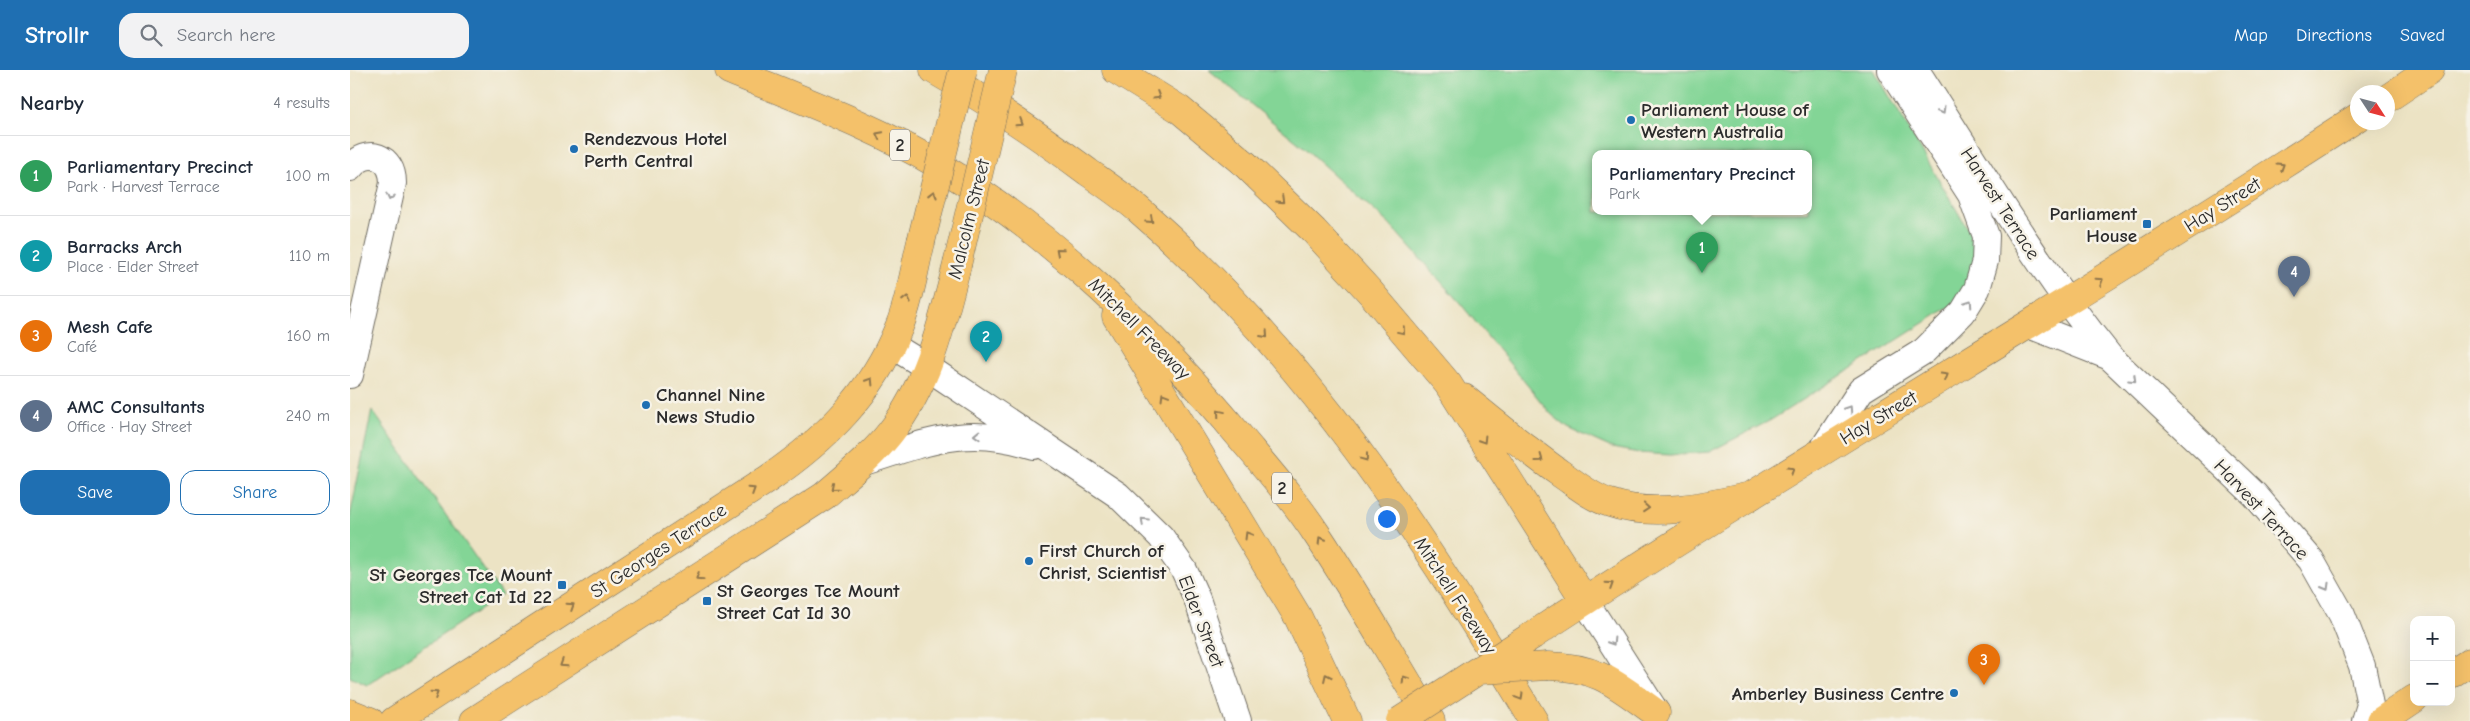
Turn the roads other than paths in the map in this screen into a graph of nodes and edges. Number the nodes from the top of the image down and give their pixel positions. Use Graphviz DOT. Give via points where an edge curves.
graph roads {
  1 [pos="729,70"];
  2 [pos="934,70"];
  3 [pos="963,70"];
  4 [pos="1003,70"];
  5 [pos="1116,70"];
  6 [pos="1890,70"];
  7 [pos="1916,70"];
  8 [pos="2430,70"];
  9 [pos="2395,93"];
  10 [pos="2350,123"];
  11 [pos="350,168"];
  12 [pos="1096,283"];
  13 [pos="2066,302"];
  14 [pos="2028,326"];
  15 [pos="891,345"];
  16 [pos="2110,357"];
  17 [pos="927,367"];
  18 [pos="350,375"];
  19 [pos="1448,384"];
  20 [pos="1822,450"];
  21 [pos="1058,454"];
  22 [pos="864,462"];
  23 [pos="1750,496"];
  24 [pos="1584,601"];
  25 [pos="2470,662"];
  26 [pos="1479,670"];
  27 [pos="2455,671"];
  28 [pos="2410,702"];
  29 [pos="350,713"];
  30 [pos="1659,717"];
  31 [pos="370,721"];
  32 [pos="394,721"];
  33 [pos="474,721"];
  34 [pos="1238,721"];
  35 [pos="1347,721"];
  36 [pos="1400,721"];
  37 [pos="1431,721"];
  38 [pos="1534,721"];
  39 [pos="2365,721"];
  40 [pos="2381,721"];
  12 -- 1 [label="main road, Mitchell Freeway / 2, one-way" via="997,203 937,164 868,129"];
  2 -- 38 [label="main road, Mitchell Freeway, one-way" via="1033,132 1137,208 1230,296 1287,360 1374,470 1480,631"];
  15 -- 3 [label="main road, one-way, bridge" via="900,325 922,242"];
  4 -- 17 [label="main road, Malcolm Street, bridge" via="957,265"];
  5 -- 19 [label="main road, one-way" via="1179,109 1246,165 1314,231"];
  20 -- 6 [label="street, Harvest Terrace, one-way" via="1862,390 1924,351 1952,324 1977,290 1985,261 1986,236 1971,195"];
  7 -- 13 [label="street, Harvest Terrace, one-way" via="2002,208"];
  8 -- 9 [label="main road"];
  13 -- 10 [label="main road, Hay Street, one-way"];
  11 -- 18 [label="street, one-way" via="365,156 378,156 393,172"];
  35 -- 12 [label="main road, one-way" via="1298,617"];
  37 -- 12 [label="main road, Mitchell Freeway / 2, one-way" via="1317,534 1292,500 1192,379"];
  13 -- 14 [label="main road, Hay Street"];
  13 -- 16 [label="street, Harvest Terrace"];
  14 -- 16 [label="street, Harvest Terrace"];
  20 -- 14 [label="main road, Hay Street, one-way"];
  15 -- 17 [label="street, Elder Street"];
  32 -- 15 [label="main road, St Georges Terrace, one-way" via="802,456 834,428 859,399"];
  16 -- 39 [label="street, Harvest Terrace, one-way" via="2255,496 2311,560 2342,615 2362,666 2370,705"];
  17 -- 21 [label="street, Elder Street"];
  17 -- 22 [label="main road" via="909,405"];
  19 -- 23 [label="main road, one-way" via="1534,454 1577,485 1611,504 1680,509"];
  19 -- 24 [label="main road, one-way"];
  23 -- 20 [label="main road, Hay Street, one-way"];
  21 -- 22 [label="street, Elder Street, one-way" via="1016,440 985,435 958,436 930,441"];
  34 -- 21 [label="street, Elder Street, one-way" via="1184,570 1161,537 1118,495"];
  22 -- 33 [label="main road, one-way" via="824,496"];
  24 -- 23 [label="main road, Hay Street, one-way"];
  24 -- 26 [label="main road, Hay Street, bridge"];
  24 -- 30 [label="street, one-way"];
  25 -- 27 [label="main road"];
  26 -- 30 [label="main road, bridge" via="1574,666 1602,675"];
  26 -- 36 [label="main road, Hay Street, bridge"];
  28 -- 40 [label="main road"];
  29 -- 31 [label="main road"];
}
